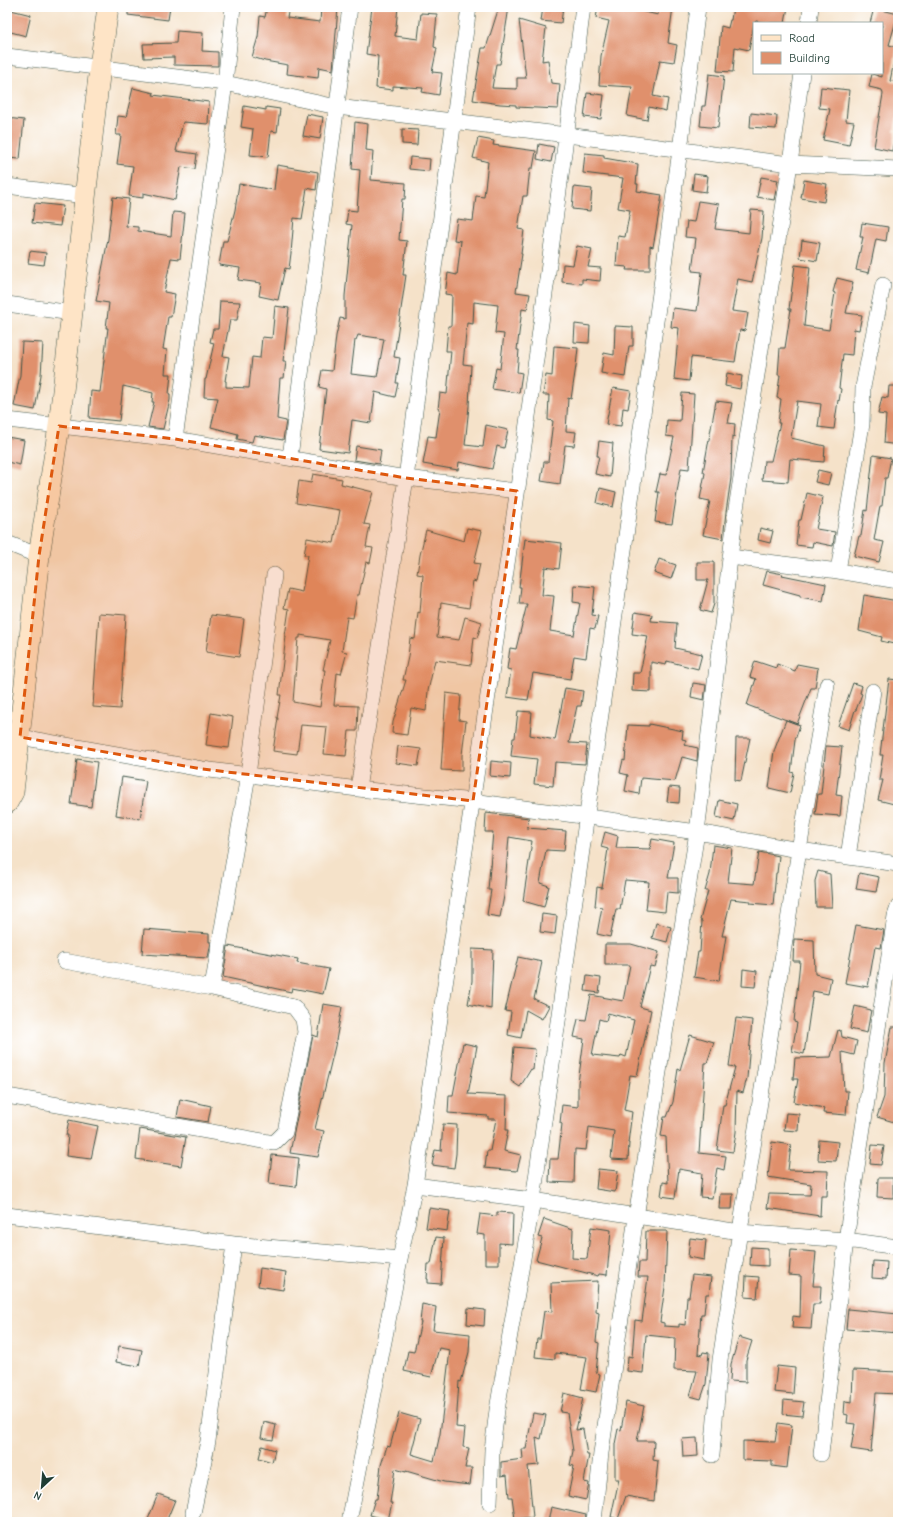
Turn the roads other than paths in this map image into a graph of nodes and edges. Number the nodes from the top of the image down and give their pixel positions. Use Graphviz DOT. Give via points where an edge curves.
graph roads {
  1 [pos="108,7"];
  2 [pos="233,7"];
  3 [pos="350,7"];
  4 [pos="469,7"];
  5 [pos="583,7"];
  6 [pos="698,7"];
  7 [pos="811,7"];
  8 [pos="809,22"];
  9 [pos="7,56"];
  10 [pos="100,67"];
  11 [pos="802,74"];
  12 [pos="225,83"];
  13 [pos="337,107"];
  14 [pos="454,122"];
  15 [pos="567,135"];
  16 [pos="680,150"];
  17 [pos="790,164"];
  18 [pos="898,167"];
  19 [pos="7,186"];
  20 [pos="85,196"];
  21 [pos="883,285"];
  22 [pos="7,304"];
  23 [pos="72,313"];
  24 [pos="7,420"];
  25 [pos="59,426"];
  26 [pos="175,439"];
  27 [pos="290,458"];
  28 [pos="406,478"];
  29 [pos="517,491"];
  30 [pos="7,543"];
  31 [pos="39,556"];
  32 [pos="730,557"];
  33 [pos="838,571"];
  34 [pos="274,575"];
  35 [pos="898,581"];
  36 [pos="827,685"];
  37 [pos="873,691"];
  38 [pos="20,736"];
  39 [pos="248,775"];
  40 [pos="358,789"];
  41 [pos="473,800"];
  42 [pos="7,803"];
  43 [pos="587,818"];
  44 [pos="696,832"];
  45 [pos="799,850"];
  46 [pos="848,857"];
  47 [pos="898,864"];
  48 [pos="898,907"];
  49 [pos="64,961"];
  50 [pos="212,988"];
  51 [pos="7,1096"];
  52 [pos="415,1185"];
  53 [pos="533,1200"];
  54 [pos="7,1216"];
  55 [pos="636,1217"];
  56 [pos="740,1232"];
  57 [pos="846,1240"];
  58 [pos="234,1244"];
  59 [pos="898,1247"];
  60 [pos="400,1260"];
  61 [pos="822,1454"];
  62 [pos="712,1455"];
  63 [pos="490,1503"];
  64 [pos="193,1514"];
  65 [pos="349,1522"];
  66 [pos="594,1522"];
  1 -- 10 [label="main road"];
  2 -- 12 [label="street"];
  3 -- 13 [label="street"];
  4 -- 14 [label="street"];
  5 -- 15 [label="street"];
  6 -- 16 [label="street"];
  7 -- 8 [label="street"];
  9 -- 10 [label="street"];
  10 -- 12 [label="street"];
  10 -- 20 [label="main road"];
  11 -- 17 [label="street"];
  12 -- 13 [label="street"];
  12 -- 26 [label="street"];
  13 -- 14 [label="street"];
  13 -- 27 [label="street"];
  14 -- 15 [label="street"];
  14 -- 28 [label="street"];
  15 -- 16 [label="street"];
  15 -- 29 [label="street"];
  16 -- 17 [label="street"];
  16 -- 43 [label="street"];
  17 -- 18 [label="street"];
  17 -- 32 [label="street"];
  19 -- 20 [label="street"];
  20 -- 23 [label="main road"];
  21 -- 33 [label="street" via="863,387 862,424"];
  22 -- 23 [label="street"];
  23 -- 25 [label="main road"];
  24 -- 25 [label="street"];
  25 -- 26 [label="street"];
  25 -- 31 [label="main road"];
  26 -- 27 [label="street"];
  27 -- 28 [label="street"];
  28 -- 29 [label="street"];
  28 -- 40 [label="street"];
  29 -- 41 [label="street"];
  30 -- 31 [label="street"];
  31 -- 38 [label="main road"];
  32 -- 33 [label="street"];
  32 -- 44 [label="street"];
  33 -- 35 [label="street"];
  34 -- 39 [label="street"];
  36 -- 45 [label="street"];
  37 -- 46 [label="street"];
  38 -- 39 [label="street"];
  38 -- 42 [label="main road" via="13,792"];
  39 -- 40 [label="street"];
  39 -- 50 [label="street"];
  40 -- 41 [label="street"];
  41 -- 43 [label="street"];
  41 -- 52 [label="street"];
  43 -- 44 [label="street"];
  43 -- 53 [label="street"];
  44 -- 45 [label="street"];
  44 -- 55 [label="street"];
  45 -- 46 [label="street"];
  45 -- 56 [label="street"];
  46 -- 47 [label="street"];
  48 -- 57 [label="street"];
  49 -- 50 [label="street"];
  50 -- 51 [label="street" via="294,1006 303,1020 306,1032 285,1132 274,1143"];
  52 -- 53 [label="street"];
  52 -- 60 [label="street"];
  53 -- 55 [label="street"];
  53 -- 63 [label="street" via="496,1410"];
  54 -- 58 [label="street"];
  55 -- 56 [label="street"];
  55 -- 66 [label="street" via="601,1453"];
  56 -- 57 [label="street"];
  56 -- 62 [label="street" via="720,1360"];
  57 -- 59 [label="street"];
  57 -- 61 [label="street"];
  58 -- 60 [label="street"];
  58 -- 64 [label="street" via="208,1441"];
  60 -- 65 [label="street"];
}
